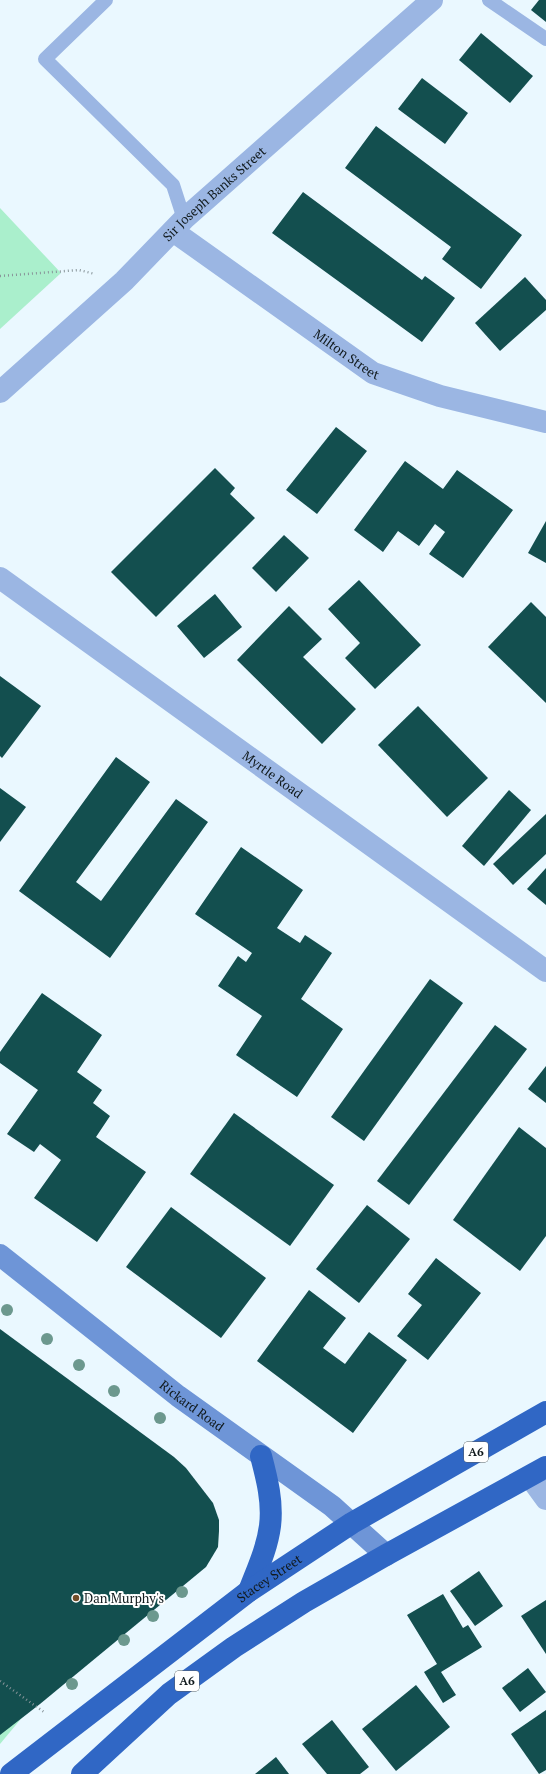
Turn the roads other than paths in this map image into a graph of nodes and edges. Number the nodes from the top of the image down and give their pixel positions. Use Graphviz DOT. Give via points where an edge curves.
graph roads {
  1 [pos="106,0"];
  2 [pos="432,0"];
  3 [pos="489,0"];
  4 [pos="546,39"];
  5 [pos="178,225"];
  6 [pos="0,392"];
  7 [pos="546,422"];
  8 [pos="0,578"];
  9 [pos="546,971"];
  10 [pos="0,1255"];
  11 [pos="546,1412"];
  12 [pos="261,1456"];
  13 [pos="538,1472"];
  14 [pos="546,1499"];
  15 [pos="352,1523"];
  16 [pos="386,1555"];
  17 [pos="249,1591"];
  18 [pos="88,1772"];
  19 [pos="11,1774"];
  1 -- 5 [label="lane" via="45,59 173,185"];
  2 -- 5 [label="street, Sir Joseph Banks Street"];
  3 -- 4 [label="lane"];
  5 -- 6 [label="street, Sir Joseph Banks Street" via="124,281"];
  5 -- 7 [label="street, Milton Street" via="373,373 440,396"];
  8 -- 9 [label="street, Myrtle Road"];
  10 -- 12 [label="main road, Rickard Road" via="178,1396"];
  11 -- 15 [label="highway, Stacey Street / A6"];
  12 -- 15 [label="main road, Rickard Road"];
  12 -- 17 [label="highway" via="271,1506 270,1527 265,1550"];
  13 -- 14 [label="street"];
  13 -- 16 [label="highway, A6"];
  15 -- 16 [label="main road, Rickard Road"];
  15 -- 17 [label="highway, Stacey Street / A6"];
  16 -- 18 [label="highway, A6" via="304,1602 234,1647 169,1694"];
  17 -- 19 [label="highway, Stacey Street / A6"];
}
